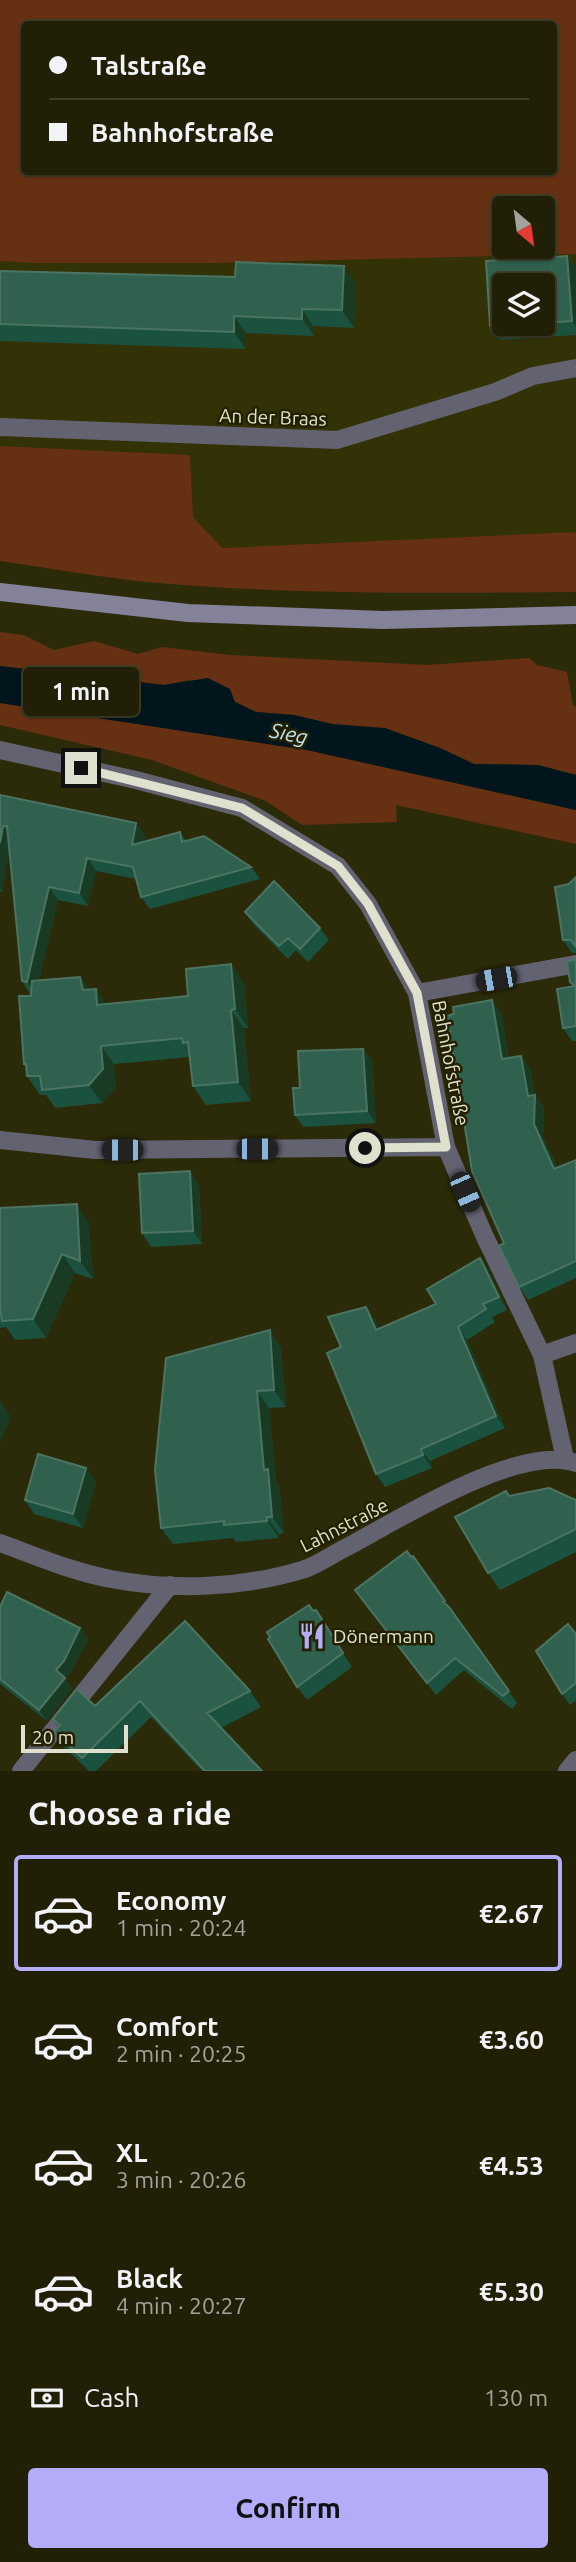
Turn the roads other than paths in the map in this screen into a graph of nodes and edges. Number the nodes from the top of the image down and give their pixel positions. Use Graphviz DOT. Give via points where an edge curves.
graph roads {
  1 [pos="576,368"];
  2 [pos="0,427"];
  3 [pos="0,592"];
  4 [pos="576,615"];
  5 [pos="0,750"];
  6 [pos="576,964"];
  7 [pos="417,993"];
  8 [pos="0,1140"];
  9 [pos="446,1147"];
  10 [pos="576,1343"];
  11 [pos="542,1355"];
  12 [pos="571,1461"];
  13 [pos="0,1543"];
  14 [pos="170,1585"];
  15 [pos="576,1760"];
  16 [pos="24,1770"];
  17 [pos="568,1771"];
  1 -- 2 [label="street, An der Braas" via="533,376 337,440"];
  3 -- 4 [label="main road" via="188,613 383,620"];
  5 -- 7 [label="street, Bahnhofstraße" via="242,808 338,866 368,904"];
  6 -- 7 [label="street"];
  7 -- 9 [label="street, Bahnhofstraße"];
  8 -- 9 [label="street" via="95,1150"];
  9 -- 11 [label="street, Bahnhofstraße"];
  10 -- 11 [label="street"];
  11 -- 12 [label="street, Bahnhofstraße"];
  12 -- 14 [label="street, Lahnstraße" via="530,1462 494,1472 307,1568 227,1585"];
  13 -- 14 [label="street, Lahnstraße" via="110,1579"];
  14 -- 16 [label="street"];
  15 -- 17 [label="street"];
}
